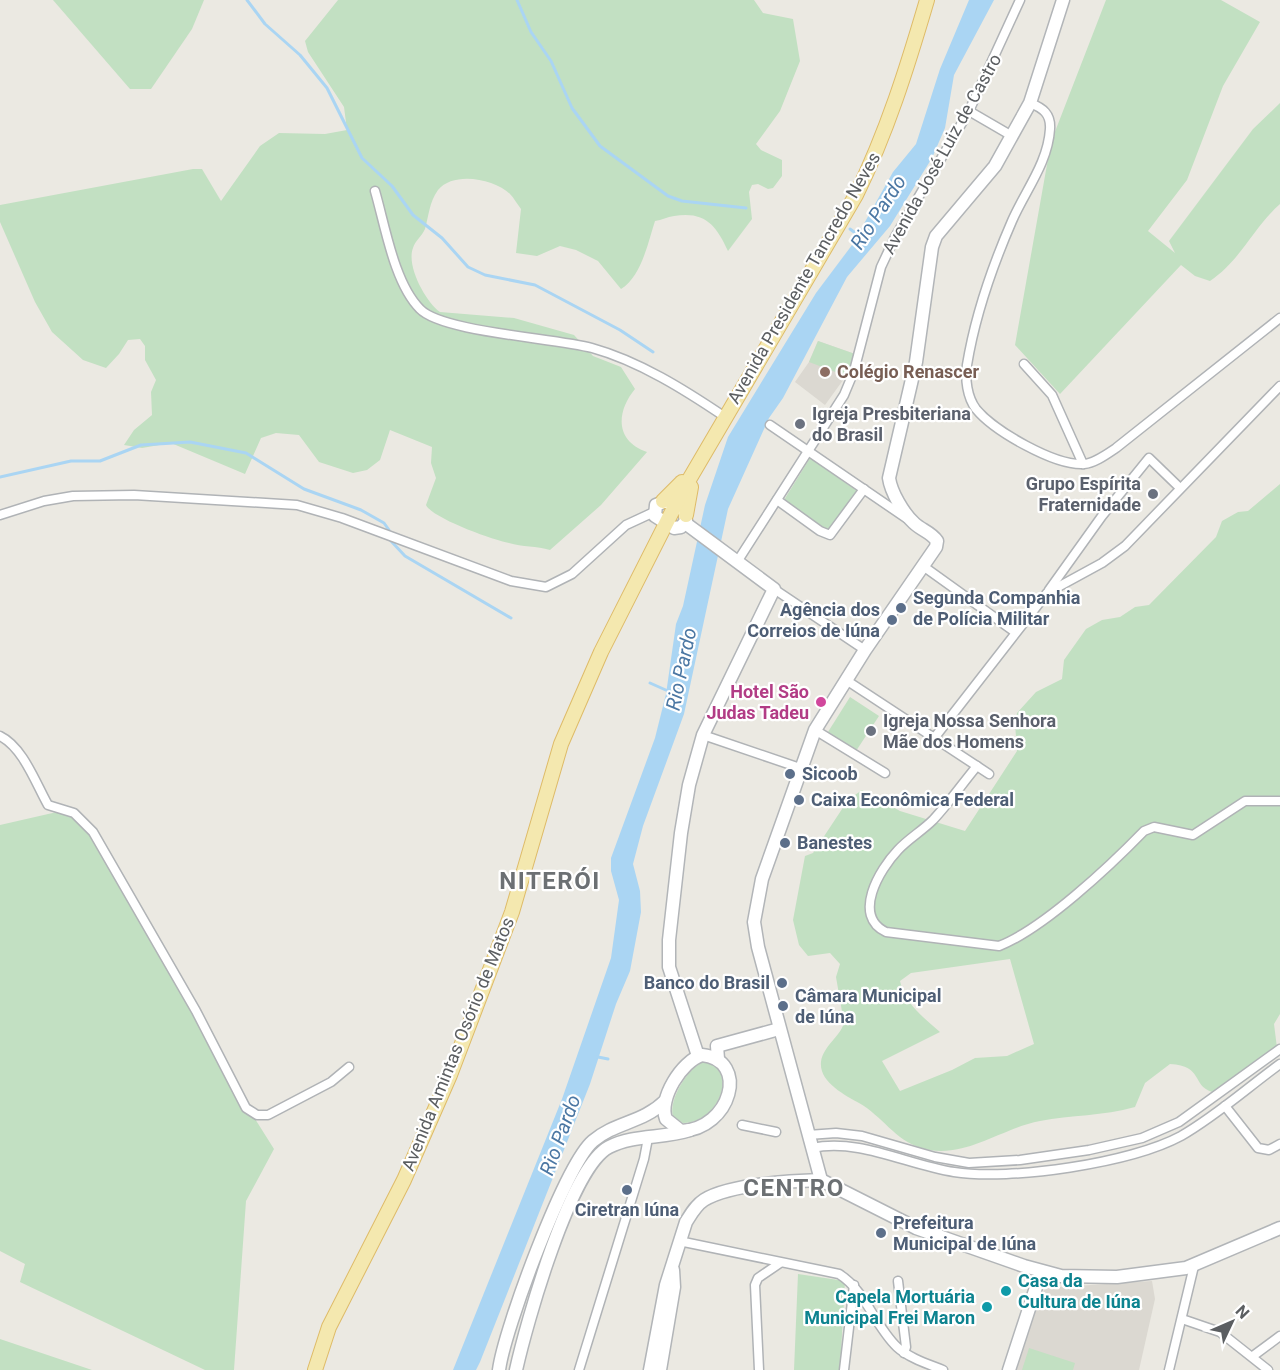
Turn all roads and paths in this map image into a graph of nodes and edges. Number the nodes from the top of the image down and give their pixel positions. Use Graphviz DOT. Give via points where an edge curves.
graph roads {
  1 [pos="927,0"];
  2 [pos="1020,0"];
  3 [pos="1063,0"];
  4 [pos="1030,103"];
  5 [pos="969,111"];
  6 [pos="1012,136"];
  7 [pos="375,191"];
  8 [pos="1280,318"];
  9 [pos="1024,364"];
  10 [pos="1280,386"];
  11 [pos="725,417"];
  12 [pos="770,425"];
  13 [pos="807,450"];
  14 [pos="699,463"];
  15 [pos="1083,464"];
  16 [pos="1180,488"];
  17 [pos="864,489"];
  18 [pos="777,500"];
  19 [pos="0,515"];
  20 [pos="674,516"];
  21 [pos="914,523"];
  22 [pos="737,562"];
  23 [pos="923,567"];
  24 [pos="774,589"];
  25 [pos="1047,593"];
  26 [pos="1015,632"];
  27 [pos="865,650"];
  28 [pos="846,680"];
  29 [pos="815,730"];
  30 [pos="703,735"];
  31 [pos="0,736"];
  32 [pos="935,737"];
  33 [pos="977,766"];
  34 [pos="800,768"];
  35 [pos="885,773"];
  36 [pos="989,774"];
  37 [pos="1280,801"];
  38 [pos="779,1029"];
  39 [pos="1280,1049"];
  40 [pos="698,1056"];
  41 [pos="718,1059"];
  42 [pos="1280,1064"];
  43 [pos="349,1067"];
  44 [pos="665,1101"];
  45 [pos="1225,1106"];
  46 [pos="742,1125"];
  47 [pos="690,1130"];
  48 [pos="776,1132"];
  49 [pos="808,1135"];
  50 [pos="648,1138"];
  51 [pos="1280,1144"];
  52 [pos="812,1148"];
  53 [pos="821,1180"];
  54 [pos="1280,1221"];
  55 [pos="1274,1230"];
  56 [pos="679,1241"];
  57 [pos="673,1263"];
  58 [pos="780,1263"];
  59 [pos="1194,1266"];
  60 [pos="1041,1272"];
  61 [pos="898,1281"];
  62 [pos="854,1285"];
  63 [pos="1182,1318"];
  64 [pos="1280,1336"];
  65 [pos="501,1352"];
  66 [pos="904,1353"];
  67 [pos="1253,1356"];
  68 [pos="315,1370"];
  69 [pos="491,1370"];
  70 [pos="499,1370"];
  71 [pos="516,1370"];
  72 [pos="579,1370"];
  73 [pos="650,1370"];
  74 [pos="660,1370"];
  75 [pos="759,1370"];
  76 [pos="844,1370"];
  77 [pos="943,1370"];
  78 [pos="1009,1370"];
  79 [pos="1169,1370"];
  80 [pos="1268,1370"];
  1 -- 11 [label="main road, Avenida Presidente Tancredo Neves" via="879,148"];
  2 -- 5 [label="street, Avenida José Luiz de Castro"];
  3 -- 4 [label="street"];
  4 -- 6 [label="street"];
  4 -- 15 [label="street" via="1041,107 1048,116 1047,150 1012,220 977,318 967,368 968,389 976,409 999,428 1052,457"];
  5 -- 6 [label="street"];
  5 -- 13 [label="street, Avenida José Luiz de Castro" via="895,237 881,267 849,383"];
  6 -- 21 [label="street" via="995,166 936,236 928,259 916,362 889,478 895,495"];
  7 -- 11 [label="street" via="400,277 421,311 462,326 594,349 660,378"];
  8 -- 15 [label="street" via="1116,448"];
  9 -- 15 [label="street" via="1052,394"];
  10 -- 16 [label="street"];
  11 -- 14 [label="main road, Avenida Presidente Tancredo Neves"];
  12 -- 13 [label="street"];
  13 -- 17 [label="street"];
  13 -- 18 [label="street, Avenida José Luiz de Castro"];
  14 -- 20 [label="main road"];
  14 -- 20 [label="main road" via="688,497"];
  16 -- 25 [label="street" via="1114,556"];
  16 -- 25 [label="street" via="1149,458"];
  17 -- 18 [label="street" via="830,534"];
  17 -- 21 [label="street"];
  18 -- 22 [label="street, Avenida José Luiz de Castro"];
  19 -- 20 [label="street" via="73,496 134,495 297,506 511,581 546,587 572,574 626,525"];
  20 -- 22 [label="street"];
  20 -- 68 [label="main road, Avenida Amintas Osório de Matos" via="601,652 561,744 512,912 450,1076 404,1180 328,1327"];
  21 -- 23 [label="street" via="937,541"];
  22 -- 24 [label="street"];
  23 -- 26 [label="street"];
  23 -- 27 [label="street"];
  24 -- 27 [label="street"];
  24 -- 30 [label="street"];
  25 -- 26 [label="street"];
  26 -- 32 [label="street"];
  27 -- 28 [label="street"];
  28 -- 29 [label="street"];
  28 -- 32 [label="street"];
  29 -- 34 [label="street"];
  29 -- 35 [label="street"];
  30 -- 34 [label="street"];
  30 -- 40 [label="street" via="681,833 669,953 677,996"];
  31 -- 43 [label="street" via="9,740 20,755 48,806 74,813 93,832 196,1011 246,1108 257,1115 268,1115 331,1082"];
  32 -- 33 [label="street"];
  33 -- 36 [label="street"];
  33 -- 37 [label="street" via="931,822 884,867 868,905 878,928 999,946 1041,922 1144,831 1154,827 1193,835 1245,801"];
  34 -- 38 [label="street" via="762,879 754,921"];
  38 -- 41 [label="street" via="717,1046"];
  38 -- 49 [label="street"];
  39 -- 49 [label="street" via="1179,1122 1125,1144 1020,1160 969,1163 853,1134"];
  40 -- 41 [label="street"];
  40 -- 44 [label="street" via="687,1064"];
  41 -- 47 [label="street" via="729,1082 725,1104 711,1122"];
  42 -- 45 [label="street"];
  44 -- 47 [label="street" via="664,1113 670,1124 681,1131"];
  44 -- 65 [label="street" via="646,1117 603,1134 579,1158 553,1213"];
  45 -- 51 [label="street" via="1258,1148 1269,1150"];
  45 -- 52 [label="street" via="1178,1137 1138,1152 1021,1172 954,1172 850,1146"];
  46 -- 48 [label="street"];
  47 -- 50 [label="street"];
  49 -- 52 [label="street"];
  50 -- 71 [label="street" via="604,1150 581,1179 531,1313"];
  50 -- 72 [label="street"];
  52 -- 53 [label="street"];
  53 -- 56 [label="street" via="763,1185 709,1198 692,1212"];
  53 -- 60 [label="street" via="916,1228"];
  54 -- 55 [label="street"];
  55 -- 59 [label="street"];
  56 -- 57 [label="street"];
  56 -- 58 [label="street"];
  57 -- 73 [label="street"];
  57 -- 74 [label="street" via="674,1287"];
  58 -- 62 [label="street" via="833,1272"];
  58 -- 75 [label="street" via="758,1278 755,1285"];
  59 -- 60 [label="street" via="1117,1277"];
  59 -- 63 [label="street"];
  60 -- 78 [label="street"];
  61 -- 66 [label="street"];
  62 -- 66 [label="street" via="882,1329"];
  62 -- 76 [label="street"];
  63 -- 67 [label="street" via="1220,1332"];
  63 -- 79 [label="street"];
  64 -- 67 [label="street"];
  65 -- 69 [label="street"];
  65 -- 70 [label="street"];
  66 -- 77 [label="street"];
  67 -- 80 [label="street"];
}
